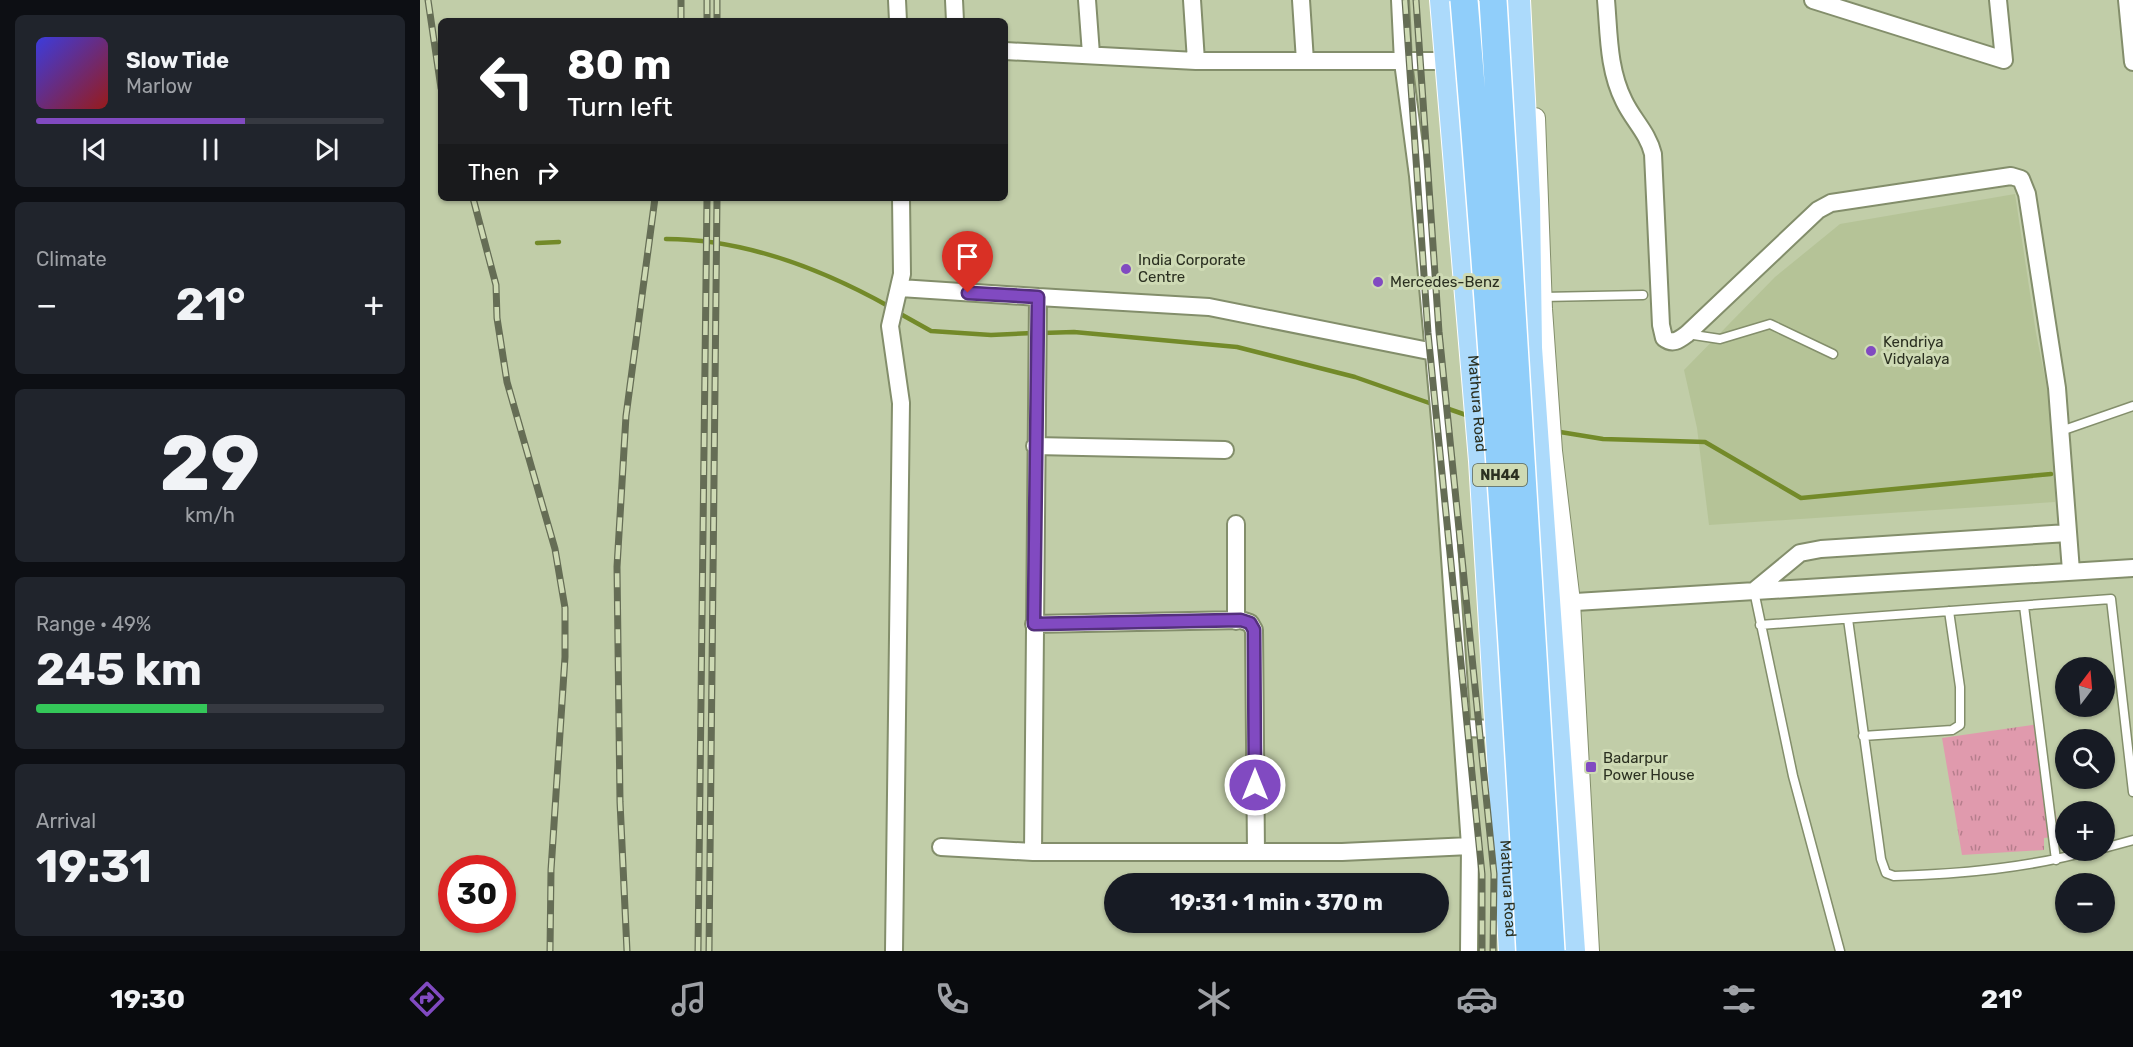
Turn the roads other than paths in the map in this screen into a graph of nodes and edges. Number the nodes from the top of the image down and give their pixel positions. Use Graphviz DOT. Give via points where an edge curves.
graph roads {
  1 [pos="897,0"];
  2 [pos="954,0"];
  3 [pos="1087,0"];
  4 [pos="1192,0"];
  5 [pos="1301,0"];
  6 [pos="1400,0"];
  7 [pos="1443,0"];
  8 [pos="1464,0"];
  9 [pos="1492,0"];
  10 [pos="1516,0"];
  11 [pos="1606,0"];
  12 [pos="1813,0"];
  13 [pos="1998,0"];
  14 [pos="2127,0"];
  15 [pos="898,18"];
  16 [pos="955,18"];
  17 [pos="1008,51"];
  18 [pos="1091,54"];
  19 [pos="1196,61"];
  20 [pos="1305,62"];
  21 [pos="1403,62"];
  22 [pos="1447,62"];
  23 [pos="2133,62"];
  24 [pos="1521,87"];
  25 [pos="901,201"];
  26 [pos="900,288"];
  27 [pos="1643,295"];
  28 [pos="1541,297"];
  29 [pos="1037,304"];
  30 [pos="1687,334"];
  31 [pos="1434,352"];
  32 [pos="1833,354"];
  33 [pos="2133,406"];
  34 [pos="1543,431"];
  35 [pos="2061,431"];
  36 [pos="1035,446"];
  37 [pos="1225,450"];
  38 [pos="1236,524"];
  39 [pos="1486,533"];
  40 [pos="1542,533"];
  41 [pos="2068,533"];
  42 [pos="2133,567"];
  43 [pos="2072,571"];
  44 [pos="1754,591"];
  45 [pos="1558,603"];
  46 [pos="2024,606"];
  47 [pos="1949,611"];
  48 [pos="1848,619"];
  49 [pos="1236,621"];
  50 [pos="1034,624"];
  51 [pos="1760,625"];
  52 [pos="1463,728"];
  53 [pos="1499,729"];
  54 [pos="1566,734"];
  55 [pos="1863,736"];
  56 [pos="2133,792"];
  57 [pos="2133,840"];
  58 [pos="2115,845"];
  59 [pos="1470,846"];
  60 [pos="941,847"];
  61 [pos="1033,852"];
  62 [pos="1256,852"];
  63 [pos="2055,852"];
  64 [pos="2055,860"];
  65 [pos="894,951"];
  66 [pos="1469,951"];
  67 [pos="1512,951"];
  68 [pos="1530,951"];
  69 [pos="1551,951"];
  70 [pos="1572,951"];
  71 [pos="1589,951"];
  72 [pos="1840,951"];
  1 -- 15 [label="street"];
  2 -- 16 [label="street"];
  3 -- 18 [label="street"];
  4 -- 19 [label="street"];
  5 -- 20 [label="street"];
  6 -- 21 [label="street"];
  7 -- 22 [label="main road, Mathura Road"];
  8 -- 68 [label="highway, Mathura Road / NH44, bridge" via="1484,236"];
  9 -- 69 [label="highway, NH44, bridge"];
  10 -- 24 [label="main road"];
  11 -- 30 [label="street" via="1614,78 1653,154 1661,331 1669,341 1680,340"];
  12 -- 13 [label="street" via="2004,60"];
  14 -- 23 [label="street"];
  17 -- 18 [label="street"];
  18 -- 19 [label="street"];
  19 -- 20 [label="street"];
  20 -- 21 [label="street"];
  21 -- 22 [label="street"];
  21 -- 31 [label="street"];
  22 -- 39 [label="main road, Mathura Road"];
  24 -- 28 [label="street" via="1535,105"];
  24 -- 34 [label="main road"];
  25 -- 26 [label="street"];
  26 -- 29 [label="street"];
  26 -- 65 [label="street" via="890,335 901,414"];
  27 -- 28 [label="lane"];
  28 -- 34 [label="street"];
  29 -- 31 [label="street" via="1209,307"];
  29 -- 36 [label="street"];
  30 -- 32 [label="lane" via="1720,339 1770,324"];
  30 -- 35 [label="street" via="1830,203 2011,176 2021,179 2026,186 2058,388"];
  31 -- 52 [label="street"];
  33 -- 35 [label="lane"];
  34 -- 40 [label="main road"];
  34 -- 45 [label="street"];
  35 -- 41 [label="street"];
  36 -- 37 [label="street"];
  36 -- 50 [label="street"];
  38 -- 49 [label="street"];
  39 -- 40 [label="main road"];
  39 -- 53 [label="main road, Mathura Road"];
  40 -- 45 [label="main road"];
  41 -- 43 [label="street"];
  41 -- 44 [label="street" via="1810,551 1783,564"];
  42 -- 43 [label="street"];
  43 -- 44 [label="street"];
  44 -- 45 [label="street"];
  44 -- 51 [label="lane"];
  45 -- 54 [label="main road"];
  46 -- 47 [label="lane"];
  46 -- 56 [label="lane" via="2111,599"];
  46 -- 63 [label="lane"];
  47 -- 48 [label="lane"];
  47 -- 55 [label="lane" via="1960,687 1960,725 1952,730"];
  48 -- 51 [label="lane"];
  48 -- 55 [label="lane"];
  49 -- 50 [label="street"];
  49 -- 62 [label="street" via="1250,623 1254,630"];
  50 -- 61 [label="street"];
  51 -- 72 [label="lane" via="1793,776"];
  52 -- 53 [label="street"];
  52 -- 59 [label="street"];
  53 -- 54 [label="main road"];
  53 -- 67 [label="main road, Mathura Road"];
  54 -- 70 [label="main road"];
  54 -- 71 [label="street"];
  55 -- 64 [label="lane" via="1886,873 1963,874"];
  57 -- 58 [label="lane"];
  59 -- 62 [label="street"];
  59 -- 66 [label="street"];
  60 -- 61 [label="street"];
  61 -- 62 [label="street"];
}
